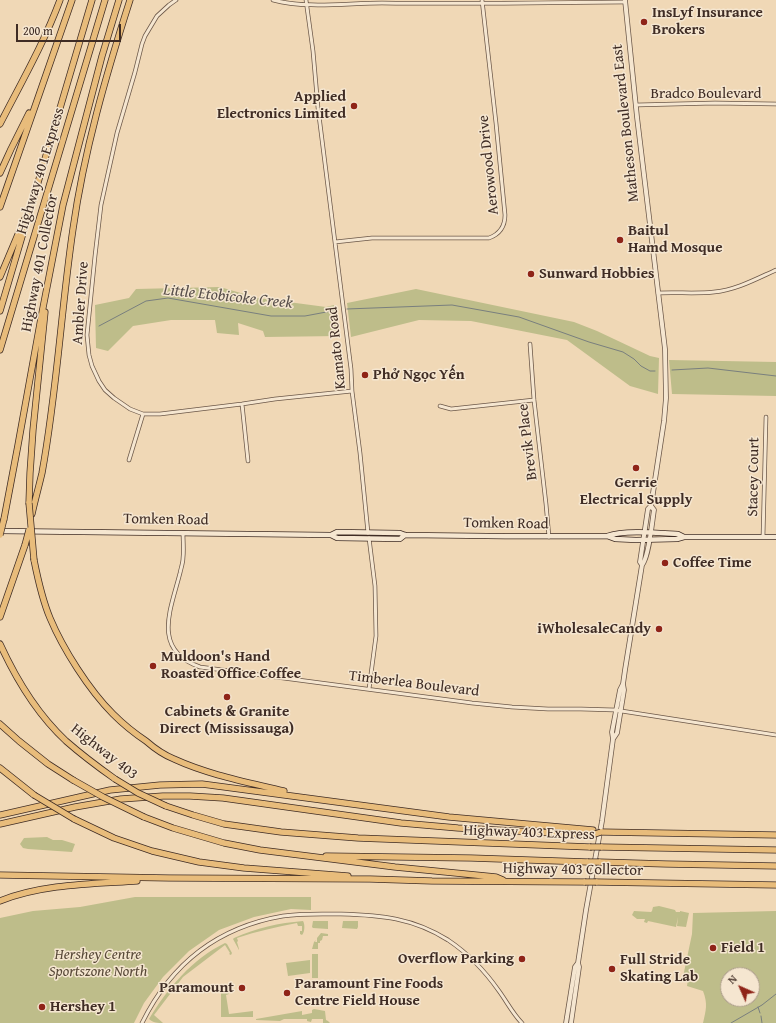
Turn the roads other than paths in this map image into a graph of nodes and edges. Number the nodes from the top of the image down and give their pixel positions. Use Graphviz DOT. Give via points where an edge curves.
graph roads {
  1 [pos="60,0"];
  2 [pos="72,0"];
  3 [pos="92,0"];
  4 [pos="105,0"];
  5 [pos="119,0"];
  6 [pos="130,0"];
  7 [pos="176,0"];
  8 [pos="273,0"];
  9 [pos="307,0"];
  10 [pos="625,1"];
  11 [pos="482,2"];
  12 [pos="307,4"];
  13 [pos="38,97"];
  14 [pos="776,104"];
  15 [pos="636,105"];
  16 [pos="0,124"];
  17 [pos="0,173"];
  18 [pos="35,192"];
  19 [pos="0,207"];
  20 [pos="336,242"];
  21 [pos="776,270"];
  22 [pos="0,277"];
  23 [pos="48,283"];
  24 [pos="657,293"];
  25 [pos="0,311"];
  26 [pos="530,344"];
  27 [pos="1,348"];
  28 [pos="352,391"];
  29 [pos="534,400"];
  30 [pos="242,404"];
  31 [pos="440,406"];
  32 [pos="143,414"];
  33 [pos="766,417"];
  34 [pos="129,460"];
  35 [pos="248,461"];
  36 [pos="651,506"];
  37 [pos="0,530"];
  38 [pos="368,532"];
  39 [pos="183,533"];
  40 [pos="644,533"];
  41 [pos="650,533"];
  42 [pos="0,535"];
  43 [pos="331,535"];
  44 [pos="405,536"];
  45 [pos="607,536"];
  46 [pos="549,537"];
  47 [pos="684,537"];
  48 [pos="763,537"];
  49 [pos="776,537"];
  50 [pos="369,538"];
  51 [pos="643,540"];
  52 [pos="649,540"];
  53 [pos="642,565"];
  54 [pos="0,617"];
  55 [pos="0,644"];
  56 [pos="623,684"];
  57 [pos="369,689"];
  58 [pos="616,710"];
  59 [pos="621,711"];
  60 [pos="0,724"];
  61 [pos="776,735"];
  62 [pos="613,739"];
  63 [pos="0,768"];
  64 [pos="318,798"];
  65 [pos="0,815"];
  66 [pos="0,824"];
  67 [pos="281,832"];
  68 [pos="592,832"];
  69 [pos="776,835"];
  70 [pos="776,850"];
  71 [pos="308,856"];
  72 [pos="776,866"];
  73 [pos="0,875"];
  74 [pos="169,878"];
  75 [pos="370,879"];
  76 [pos="504,881"];
  77 [pos="776,885"];
  78 [pos="0,901"];
  79 [pos="578,963"];
  80 [pos="142,1023"];
  81 [pos="522,1023"];
  82 [pos="566,1023"];
  83 [pos="571,1023"];
  1 -- 16 [label="highway" via="30,67"];
  2 -- 13 [label="highway"];
  3 -- 18 [label="highway, Highway 401 Express"];
  4 -- 27 [label="highway, Highway 401 Express"];
  5 -- 23 [label="highway, Highway 401 Collector" via="63,205"];
  6 -- 54 [label="highway, bridge" via="100,99 80,188 42,474 25,545"];
  7 -- 32 [label="street, Ambler Drive" via="157,16 145,36 117,132 99,218 87,335 90,361 105,390 120,403"];
  8 -- 12 [label="street"];
  9 -- 12 [label="street"];
  10 -- 11 [label="street"];
  10 -- 15 [label="street, Matheson Boulevard East"];
  11 -- 12 [label="street"];
  11 -- 20 [label="street, Aerowood Drive" via="505,215 502,229 489,238 372,238"];
  12 -- 20 [label="street, Kamato Road"];
  13 -- 17 [label="highway"];
  13 -- 19 [label="highway"];
  14 -- 15 [label="street, Bradco Boulevard"];
  15 -- 24 [label="street, Matheson Boulevard East"];
  18 -- 22 [label="highway"];
  18 -- 25 [label="highway, Highway 401 Express"];
  20 -- 28 [label="street, Kamato Road"];
  21 -- 24 [label="street" via="748,283 724,290 703,293"];
  23 -- 42 [label="highway, Highway 401 Collector, bridge"];
  23 -- 64 [label="highway, bridge" via="33,430 29,503 34,560 43,601 58,636 92,690 112,714 153,747 193,768"];
  24 -- 36 [label="street, Matheson Boulevard East" via="665,350 666,398"];
  26 -- 29 [label="street, Brevik Place"];
  28 -- 30 [label="street, Ambler Drive"];
  28 -- 38 [label="street, Kamato Road"];
  29 -- 31 [label="street" via="451,409"];
  29 -- 46 [label="street, Brevik Place"];
  30 -- 32 [label="street, Ambler Drive"];
  30 -- 35 [label="street"];
  32 -- 34 [label="street"];
  33 -- 48 [label="street, Stacey Court"];
  36 -- 40 [label="street, Matheson Boulevard East" via="648,509"];
  36 -- 41 [label="street, Matheson Boulevard East" via="654,510"];
  37 -- 39 [label="main road, Tomken Road"];
  38 -- 43 [label="main road, Tomken Road" via="337,532"];
  38 -- 44 [label="main road, Tomken Road" via="400,533"];
  38 -- 50 [label="street, Kamato Road"];
  39 -- 43 [label="main road, Tomken Road"];
  39 -- 57 [label="street, Timberlea Boulevard" via="183,558 169,615 168,633 172,646 183,659 200,667"];
  40 -- 41 [label="main road, Tomken Road"];
  40 -- 45 [label="main road, Tomken Road" via="615,533"];
  40 -- 51 [label="street, Matheson Boulevard East"];
  41 -- 47 [label="main road, Tomken Road" via="678,534"];
  41 -- 52 [label="street, Matheson Boulevard East"];
  43 -- 50 [label="main road, Tomken Road" via="337,538"];
  44 -- 46 [label="main road, Tomken Road"];
  44 -- 50 [label="main road, Tomken Road" via="400,539"];
  45 -- 46 [label="main road, Tomken Road"];
  45 -- 51 [label="main road, Tomken Road" via="615,539"];
  47 -- 48 [label="main road, Tomken Road"];
  47 -- 52 [label="main road, Tomken Road"];
  48 -- 49 [label="main road, Tomken Road"];
  50 -- 57 [label="street, Kamato Road" via="375,586 376,636"];
  51 -- 52 [label="main road, Tomken Road"];
  51 -- 53 [label="street, Matheson Boulevard East" via="640,562"];
  52 -- 53 [label="street, Matheson Boulevard East" via="645,562"];
  53 -- 56 [label="street, Matheson Boulevard East"];
  55 -- 67 [label="highway, Highway 403, bridge" via="26,692 41,713 65,740 115,780 166,806 193,815 224,824"];
  56 -- 58 [label="street, Matheson Boulevard East"];
  56 -- 59 [label="street, Matheson Boulevard East"];
  57 -- 58 [label="street, Timberlea Boulevard" via="512,707"];
  58 -- 59 [label="street, Timberlea Boulevard"];
  58 -- 62 [label="street, Matheson Boulevard East"];
  59 -- 61 [label="street, Timberlea Boulevard"];
  59 -- 62 [label="street, Matheson Boulevard East" via="617,733"];
  60 -- 71 [label="highway, bridge" via="43,760 73,780 103,798 144,817 224,843"];
  62 -- 79 [label="street, Matheson Boulevard East"];
  63 -- 75 [label="highway, bridge" via="34,795 74,819 114,838 152,851 199,862 244,868"];
  64 -- 65 [label="highway" via="202,784 160,785 110,790"];
  64 -- 68 [label="highway" via="449,817"];
  66 -- 68 [label="highway" via="76,806 121,799 190,796 223,798 401,823 458,828"];
  67 -- 70 [label="highway, Highway 403 Express, bridge" via="358,838 590,847"];
  68 -- 69 [label="highway, bridge"];
  71 -- 72 [label="highway, Highway 403 Express, bridge"];
  71 -- 76 [label="highway" via="496,876"];
  73 -- 74 [label="highway"];
  74 -- 75 [label="highway"];
  74 -- 78 [label="highway" via="73,885 21,894"];
  75 -- 76 [label="highway, Highway 403 Collector"];
  76 -- 77 [label="highway, Highway 403 Collector, bridge"];
  79 -- 82 [label="street, Matheson Boulevard East" via="575,967"];
  79 -- 83 [label="street, Matheson Boulevard East"];
  80 -- 81 [label="street" via="164,986 186,962 205,947 226,934 259,921 306,914 390,918 440,935 462,950 492,980"];
}
